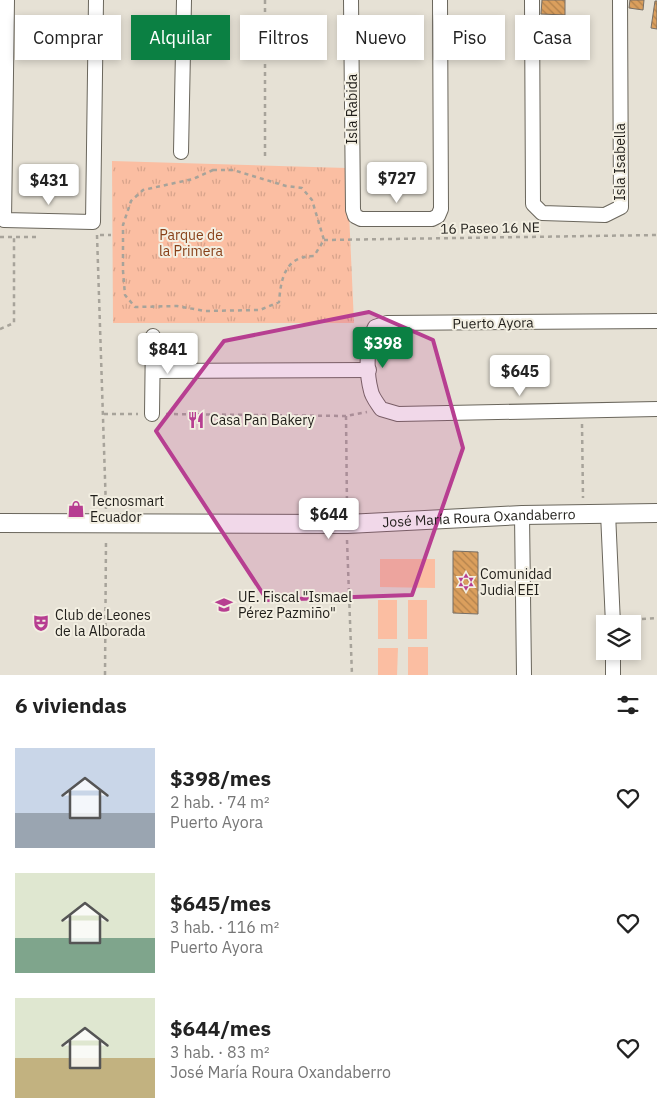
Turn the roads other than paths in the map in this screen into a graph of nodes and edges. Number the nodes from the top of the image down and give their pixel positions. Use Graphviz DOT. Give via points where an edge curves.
graph roads {
  1 [pos="7,0"];
  2 [pos="96,0"];
  3 [pos="184,0"];
  4 [pos="351,0"];
  5 [pos="440,0"];
  6 [pos="532,0"];
  7 [pos="620,0"];
  8 [pos="181,152"];
  9 [pos="657,321"];
  10 [pos="153,336"];
  11 [pos="369,370"];
  12 [pos="154,371"];
  13 [pos="657,409"];
  14 [pos="152,414"];
  15 [pos="657,513"];
  16 [pos="608,514"];
  17 [pos="522,515"];
  18 [pos="0,523"];
  19 [pos="613,615"];
  20 [pos="613,660"];
  21 [pos="524,675"];
  22 [pos="613,675"];
  1 -- 2 [label="street" via="4,220 93,222"];
  3 -- 8 [label="street"];
  4 -- 5 [label="street, Isla Rabida" via="355,216 361,219 432,219 441,209"];
  6 -- 7 [label="street, Isla Isabella" via="533,204 542,213 604,216 621,207"];
  9 -- 11 [label="street, Puerto Ayora" via="386,324 375,327 369,339"];
  10 -- 12 [label="street"];
  11 -- 12 [label="street"];
  11 -- 13 [label="street, Puerto Ayora" via="371,393 381,409 398,414"];
  12 -- 14 [label="street"];
  15 -- 16 [label="street, José María Roura Oxandaberro"];
  16 -- 17 [label="street, José María Roura Oxandaberro"];
  16 -- 19 [label="street"];
  17 -- 18 [label="street, José María Roura Oxandaberro" via="347,524"];
  17 -- 21 [label="street"];
  20 -- 22 [label="street"];
}
